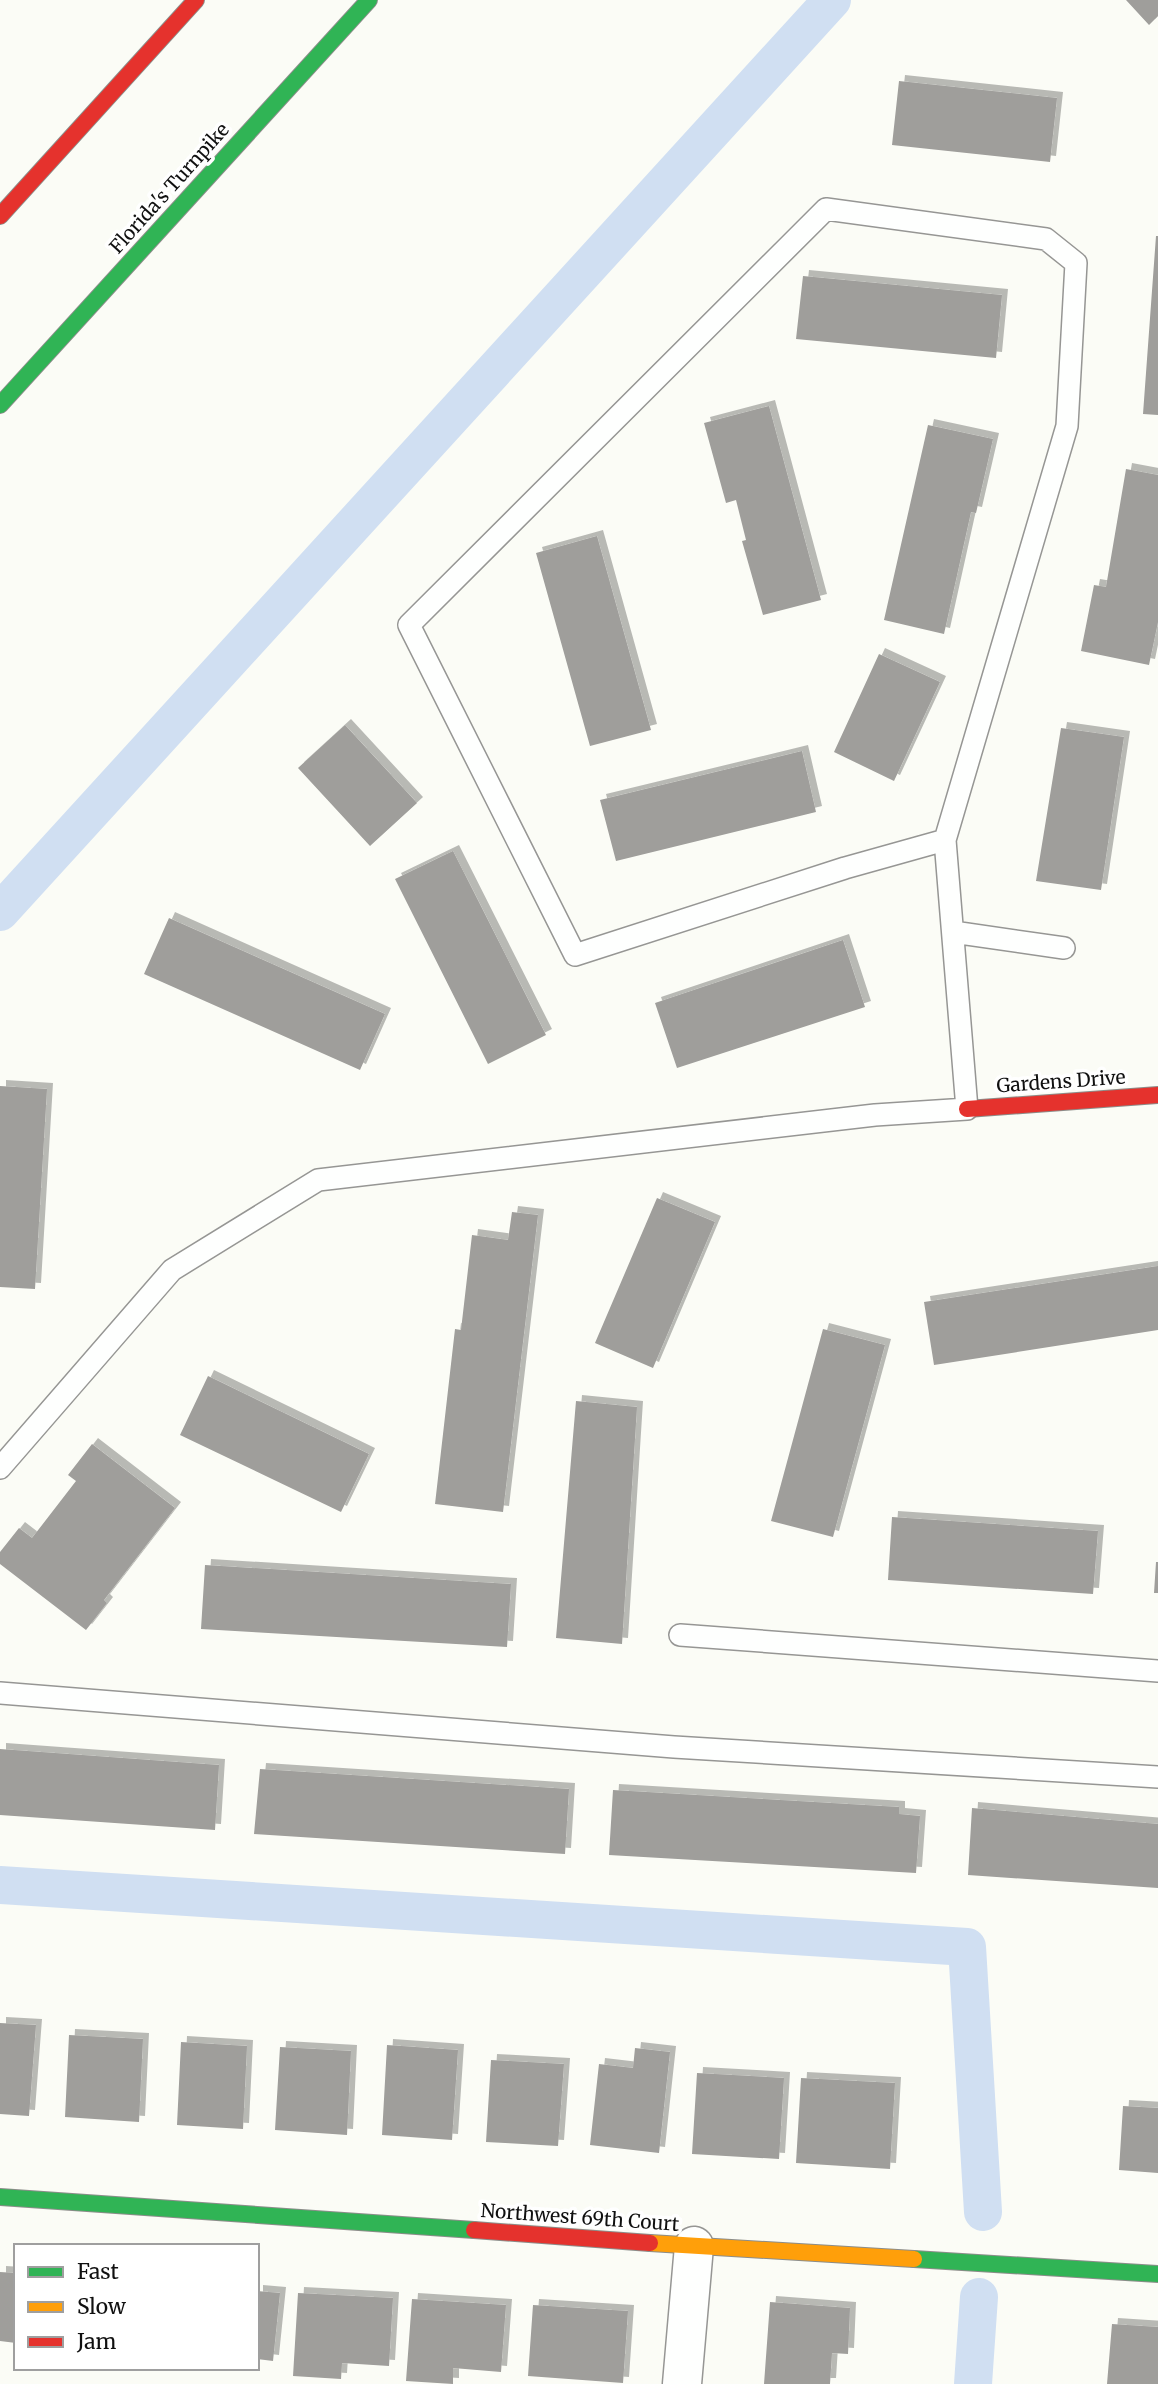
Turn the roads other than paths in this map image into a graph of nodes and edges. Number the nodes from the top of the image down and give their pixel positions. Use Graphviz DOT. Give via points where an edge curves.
graph roads {
  1 [pos="196,0"];
  2 [pos="369,0"];
  3 [pos="0,216"];
  4 [pos="0,405"];
  5 [pos="945,840"];
  6 [pos="953,932"];
  7 [pos="1064,948"];
  8 [pos="1158,1095"];
  9 [pos="967,1109"];
  10 [pos="0,1468"];
  11 [pos="680,1635"];
  12 [pos="1158,1671"];
  13 [pos="0,1693"];
  14 [pos="1158,1777"];
  15 [pos="0,2197"];
  16 [pos="694,2246"];
  17 [pos="1158,2274"];
  18 [pos="682,2384"];
  1 -- 3 [label="main road"];
  2 -- 4 [label="main road, Florida's Turnpike"];
  5 -- 5 [label="lane" via="1067,426 1076,263 1046,239 826,209 410,625 575,955"];
  5 -- 6 [label="lane"];
  6 -- 7 [label="lane"];
  6 -- 9 [label="lane"];
  8 -- 9 [label="main road, Gardens Drive"];
  9 -- 10 [label="lane" via="848,1118 318,1180 172,1270"];
  11 -- 12 [label="lane"];
  13 -- 14 [label="lane" via="674,1747"];
  15 -- 16 [label="main road, Northwest 69th Court"];
  16 -- 17 [label="main road, Northwest 69th Court"];
  16 -- 18 [label="street"];
}
